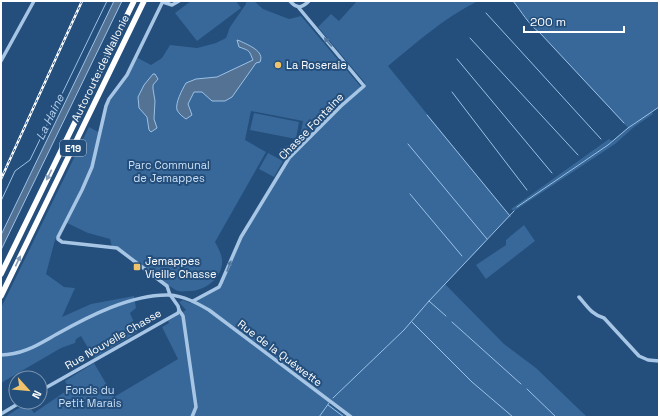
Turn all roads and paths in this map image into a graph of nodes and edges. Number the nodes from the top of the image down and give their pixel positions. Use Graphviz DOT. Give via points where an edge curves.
graph roads {
  1 [pos="34,1"];
  2 [pos="134,1"];
  3 [pos="144,1"];
  4 [pos="179,1"];
  5 [pos="290,1"];
  6 [pos="309,1"];
  7 [pos="163,2"];
  8 [pos="299,8"];
  9 [pos="1,60"];
  10 [pos="1,274"];
  11 [pos="170,295"];
  12 [pos="1,296"];
  13 [pos="579,296"];
  14 [pos="193,301"];
  15 [pos="179,310"];
  16 [pos="1,354"];
  17 [pos="659,361"];
  18 [pos="48,386"];
  19 [pos="192,417"];
  20 [pos="351,417"];
  1 -- 9 [label="street"];
  2 -- 10 [label="highway, Autoroute de Wallonie / E19, one-way"];
  12 -- 3 [label="highway, Autoroute de Wallonie / E19, one-way"];
  4 -- 7 [label="street" via="172,5"];
  5 -- 8 [label="street"];
  6 -- 8 [label="street"];
  7 -- 11 [label="street" via="127,75 109,99 92,167 58,234 58,239 62,242 118,248 167,286"];
  14 -- 8 [label="street, Chasse Fontaine, one-way" via="222,283 241,237 289,158 364,86"];
  11 -- 14 [label="street, Rue de la Quéwette"];
  11 -- 15 [label="street"];
  11 -- 16 [label="street" via="114,306 21,353"];
  13 -- 17 [label="street" via="591,311 604,318 639,356"];
  14 -- 20 [label="street, Rue de la Quéwette"];
  15 -- 18 [label="street, Rue Nouvelle Chasse"];
  15 -- 19 [label="street" via="183,316 196,407"];
}
